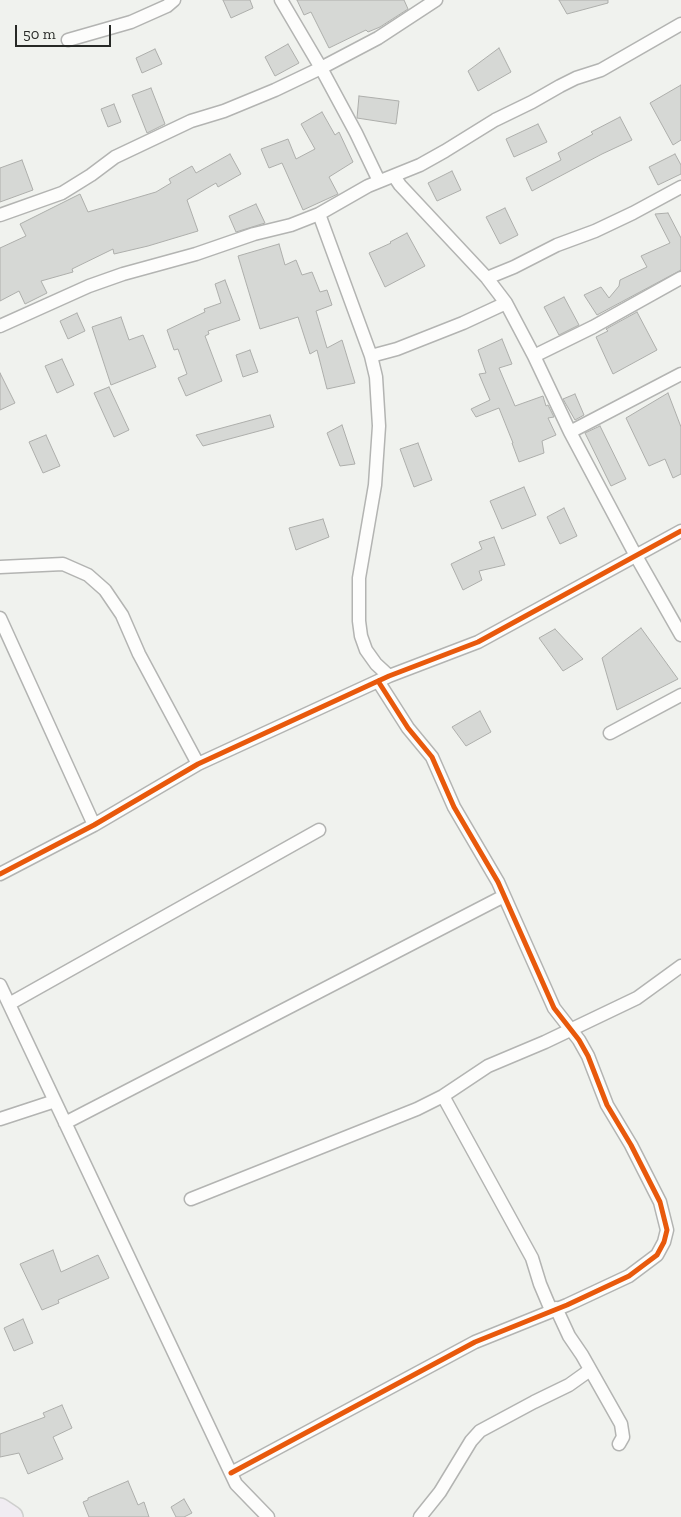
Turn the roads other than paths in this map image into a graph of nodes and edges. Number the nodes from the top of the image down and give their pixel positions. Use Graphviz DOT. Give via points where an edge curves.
graph roads {
  1 [pos="174,0"];
  2 [pos="281,0"];
  3 [pos="436,0"];
  4 [pos="681,24"];
  5 [pos="68,40"];
  6 [pos="321,68"];
  7 [pos="394,176"];
  8 [pos="379,181"];
  9 [pos="681,187"];
  10 [pos="318,214"];
  11 [pos="0,215"];
  12 [pos="487,278"];
  13 [pos="681,278"];
  14 [pos="506,303"];
  15 [pos="0,326"];
  16 [pos="372,356"];
  17 [pos="534,356"];
  18 [pos="681,374"];
  19 [pos="570,432"];
  20 [pos="681,531"];
  21 [pos="636,556"];
  22 [pos="0,567"];
  23 [pos="0,618"];
  24 [pos="681,635"];
  25 [pos="384,678"];
  26 [pos="681,695"];
  27 [pos="610,733"];
  28 [pos="198,764"];
  29 [pos="94,825"];
  30 [pos="319,830"];
  31 [pos="0,874"];
  32 [pos="504,896"];
  33 [pos="681,966"];
  34 [pos="0,985"];
  35 [pos="9,1004"];
  36 [pos="570,1029"];
  37 [pos="443,1096"];
  38 [pos="55,1101"];
  39 [pos="0,1119"];
  40 [pos="65,1123"];
  41 [pos="191,1199"];
  42 [pos="554,1309"];
  43 [pos="590,1370"];
  44 [pos="619,1444"];
  45 [pos="231,1473"];
  46 [pos="0,1509"];
  47 [pos="12,1517"];
  48 [pos="268,1517"];
  49 [pos="420,1517"];
  1 -- 5 [label="street" via="131,22"];
  2 -- 6 [label="street"];
  3 -- 6 [label="street" via="378,38"];
  4 -- 7 [label="street" via="601,70 560,86"];
  6 -- 8 [label="street"];
  6 -- 11 [label="street" via="267,94 191,121 115,157 62,193"];
  7 -- 8 [label="street"];
  7 -- 12 [label="street"];
  8 -- 10 [label="street"];
  9 -- 12 [label="street" via="633,214"];
  10 -- 15 [label="street" via="88,286"];
  10 -- 16 [label="street"];
  12 -- 14 [label="street"];
  13 -- 17 [label="street"];
  14 -- 16 [label="street" via="463,323"];
  14 -- 17 [label="street"];
  16 -- 25 [label="street" via="380,426 375,485 359,578 359,621 360,636 366,650"];
  17 -- 19 [label="street"];
  18 -- 19 [label="street"];
  19 -- 21 [label="street"];
  20 -- 21 [label="street"];
  21 -- 24 [label="street"];
  21 -- 25 [label="street" via="478,642"];
  22 -- 28 [label="street" via="63,564 88,575 105,590 122,615 138,654"];
  23 -- 29 [label="street"];
  25 -- 28 [label="street"];
  25 -- 32 [label="street" via="408,728 432,757 454,807"];
  26 -- 27 [label="street"];
  28 -- 29 [label="street"];
  29 -- 31 [label="street"];
  30 -- 35 [label="street"];
  32 -- 36 [label="street" via="554,1008"];
  32 -- 40 [label="street"];
  33 -- 36 [label="street" via="637,998"];
  34 -- 35 [label="street"];
  35 -- 38 [label="street"];
  36 -- 37 [label="street" via="488,1066"];
  36 -- 42 [label="street" via="588,1056 607,1105 660,1202 667,1230 657,1255 629,1276"];
  37 -- 41 [label="street"];
  37 -- 42 [label="street" via="532,1258 540,1284"];
  38 -- 39 [label="street"];
  38 -- 40 [label="street"];
  40 -- 45 [label="street"];
  42 -- 43 [label="street"];
  42 -- 45 [label="street" via="475,1342"];
  43 -- 44 [label="street" via="621,1424 623,1437"];
  43 -- 49 [label="street" via="569,1385 480,1431"];
  45 -- 48 [label="street" via="236,1484"];
  46 -- 47 [label="highway"];
}
